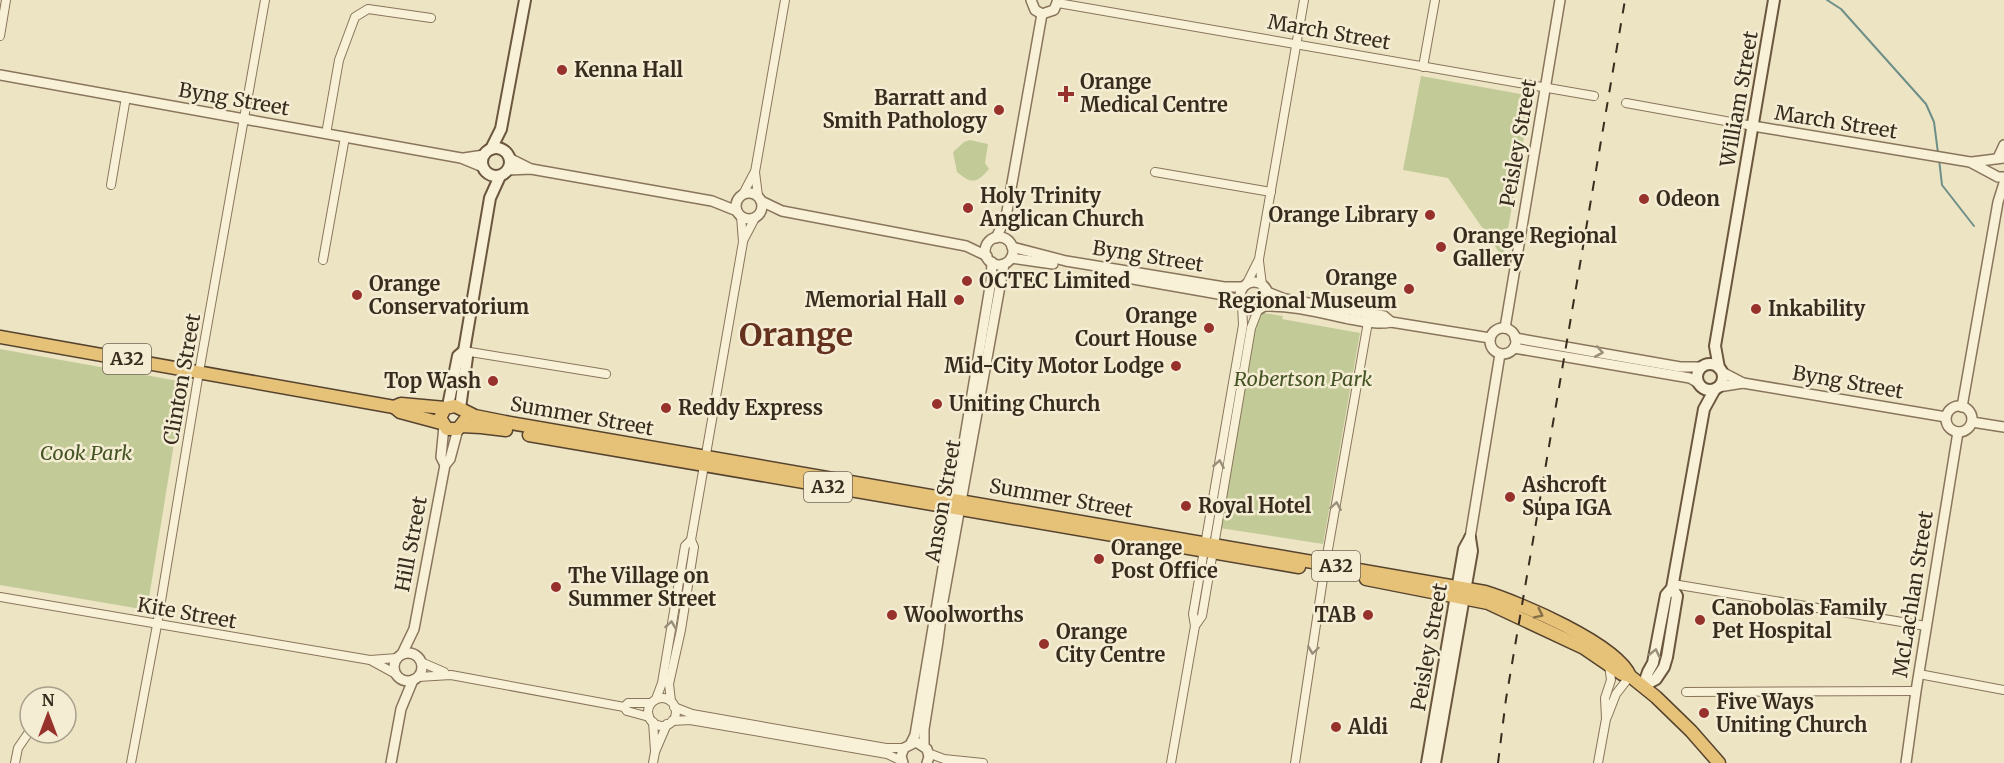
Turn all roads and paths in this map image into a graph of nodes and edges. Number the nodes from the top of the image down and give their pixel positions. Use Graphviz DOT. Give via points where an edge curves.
graph roads {
  1 [pos="6,0"];
  2 [pos="266,0"];
  3 [pos="525,0"];
  4 [pos="785,0"];
  5 [pos="1031,0"];
  6 [pos="1305,0"];
  7 [pos="1435,0"];
  8 [pos="1560,0"];
  9 [pos="1774,0"];
  10 [pos="1058,1"];
  11 [pos="1042,14"];
  12 [pos="431,18"];
  13 [pos="0,36"];
  14 [pos="1297,45"];
  15 [pos="1423,67"];
  16 [pos="0,75"];
  17 [pos="1546,88"];
  18 [pos="1594,96"];
  19 [pos="126,97"];
  20 [pos="1626,103"];
  21 [pos="244,119"];
  22 [pos="1753,126"];
  23 [pos="501,129"];
  24 [pos="326,134"];
  25 [pos="345,137"];
  26 [pos="2004,145"];
  27 [pos="487,152"];
  28 [pos="506,154"];
  29 [pos="461,158"];
  30 [pos="1999,158"];
  31 [pos="1970,162"];
  32 [pos="531,169"];
  33 [pos="485,170"];
  34 [pos="755,172"];
  35 [pos="1155,172"];
  36 [pos="504,173"];
  37 [pos="1997,175"];
  38 [pos="2004,183"];
  39 [pos="111,185"];
  40 [pos="1271,192"];
  41 [pos="740,196"];
  42 [pos="490,198"];
  43 [pos="760,198"];
  44 [pos="712,201"];
  45 [pos="1998,202"];
  46 [pos="782,212"];
  47 [pos="739,213"];
  48 [pos="757,216"];
  49 [pos="1005,217"];
  50 [pos="992,240"];
  51 [pos="743,242"];
  52 [pos="1010,243"];
  53 [pos="966,246"];
  54 [pos="989,259"];
  55 [pos="1259,259"];
  56 [pos="323,260"];
  57 [pos="1007,261"];
  58 [pos="1245,285"];
  59 [pos="1265,288"];
  60 [pos="1241,303"];
  61 [pos="1261,308"];
  62 [pos="1378,315"];
  63 [pos="1368,322"];
  64 [pos="1392,322"];
  65 [pos="1505,328"];
  66 [pos="0,337"];
  67 [pos="1490,338"];
  68 [pos="1515,338"];
  69 [pos="1715,346"];
  70 [pos="1514,348"];
  71 [pos="464,351"];
  72 [pos="1500,354"];
  73 [pos="1703,366"];
  74 [pos="1720,370"];
  75 [pos="199,372"];
  76 [pos="606,375"];
  77 [pos="1743,383"];
  78 [pos="1699,384"];
  79 [pos="1717,388"];
  80 [pos="394,406"];
  81 [pos="1962,407"];
  82 [pos="454,408"];
  83 [pos="1704,409"];
  84 [pos="1946,417"];
  85 [pos="1971,422"];
  86 [pos="443,424"];
  87 [pos="2004,427"];
  88 [pos="460,428"];
  89 [pos="1958,432"];
  90 [pos="705,462"];
  91 [pos="445,465"];
  92 [pos="956,504"];
  93 [pos="1470,538"];
  94 [pos="691,540"];
  95 [pos="1209,548"];
  96 [pos="1325,568"];
  97 [pos="1672,586"];
  98 [pos="1461,592"];
  99 [pos="0,597"];
  100 [pos="157,625"];
  101 [pos="1926,626"];
  102 [pos="414,629"];
  103 [pos="399,656"];
  104 [pos="370,660"];
  105 [pos="419,660"];
  106 [pos="1608,664"];
  107 [pos="1919,674"];
  108 [pos="451,675"];
  109 [pos="397,676"];
  110 [pos="1630,676"];
  111 [pos="416,679"];
  112 [pos="1643,686"];
  113 [pos="2004,690"];
  114 [pos="1916,691"];
  115 [pos="1686,692"];
  116 [pos="653,701"];
  117 [pos="672,704"];
  118 [pos="624,707"];
  119 [pos="401,709"];
  120 [pos="1606,718"];
  121 [pos="651,720"];
  122 [pos="669,723"];
  123 [pos="20,745"];
  124 [pos="908,745"];
  125 [pos="655,752"];
  126 [pos="926,754"];
  127 [pos="1172,761"];
  128 [pos="902,762"];
  129 [pos="15,763"];
  130 [pos="131,763"];
  131 [pos="391,763"];
  132 [pos="653,763"];
  133 [pos="983,763"];
  134 [pos="1295,763"];
  135 [pos="1427,763"];
  136 [pos="1435,763"];
  137 [pos="1598,763"];
  138 [pos="1719,763"];
  139 [pos="1906,763"];
  1 -- 13 [label="street"];
  2 -- 21 [label="street, Clinton Street"];
  3 -- 23 [label="main road"];
  4 -- 34 [label="street"];
  5 -- 11 [label="street" via="1035,10"];
  6 -- 14 [label="street"];
  7 -- 15 [label="street"];
  8 -- 17 [label="street, Peisley Street"];
  9 -- 22 [label="main road, William Street"];
  10 -- 11 [label="street" via="1051,13"];
  10 -- 14 [label="street, March Street"];
  11 -- 49 [label="street"];
  12 -- 24 [label="street" via="368,9 355,17 339,60"];
  14 -- 15 [label="street, March Street"];
  14 -- 40 [label="street"];
  15 -- 17 [label="street, March Street"];
  16 -- 19 [label="street, Byng Street"];
  17 -- 18 [label="street, March Street"];
  17 -- 65 [label="street, Peisley Street"];
  19 -- 21 [label="street, Byng Street"];
  19 -- 39 [label="street"];
  20 -- 22 [label="street, March Street"];
  21 -- 24 [label="street, Byng Street"];
  21 -- 75 [label="street, Clinton Street"];
  22 -- 31 [label="street, March Street"];
  22 -- 69 [label="main road, William Street"];
  23 -- 27 [label="main road"];
  23 -- 28 [label="main road"];
  24 -- 25 [label="street, Byng Street"];
  25 -- 29 [label="street, Byng Street"];
  25 -- 56 [label="street"];
  26 -- 30 [label="street"];
  27 -- 28 [label="main road"];
  27 -- 29 [label="street, Byng Street"];
  27 -- 33 [label="main road"];
  28 -- 32 [label="street"];
  28 -- 36 [label="main road"];
  29 -- 33 [label="street, Byng Street"];
  30 -- 31 [label="street, March Street"];
  30 -- 37 [label="street" via="1990,165"];
  31 -- 37 [label="street, March Street"];
  32 -- 36 [label="street"];
  32 -- 44 [label="street"];
  33 -- 36 [label="main road"];
  33 -- 42 [label="main road"];
  34 -- 41 [label="street"];
  34 -- 43 [label="street"];
  35 -- 40 [label="street"];
  36 -- 42 [label="main road"];
  37 -- 45 [label="street"];
  38 -- 45 [label="street"];
  40 -- 55 [label="street"];
  41 -- 43 [label="street" via="751,193"];
  41 -- 44 [label="street"];
  41 -- 47 [label="street"];
  42 -- 71 [label="main road"];
  43 -- 46 [label="street"];
  43 -- 48 [label="street"];
  44 -- 47 [label="street"];
  45 -- 81 [label="street"];
  46 -- 48 [label="street"];
  46 -- 53 [label="street"];
  47 -- 48 [label="street" via="747,219"];
  47 -- 51 [label="street"];
  48 -- 51 [label="street"];
  49 -- 50 [label="street"];
  49 -- 52 [label="street"];
  50 -- 52 [label="street, Byng Street"];
  50 -- 53 [label="street"];
  50 -- 54 [label="street, Anson Street" via="986,249"];
  51 -- 90 [label="street"];
  52 -- 57 [label="street, Anson Street"];
  52 -- 58 [label="street, Byng Street" via="1031,253 1075,262 1224,287"];
  53 -- 54 [label="street"];
  54 -- 57 [label="street, Byng Street"];
  54 -- 92 [label="street, Anson Street" via="991,281"];
  55 -- 58 [label="street"];
  55 -- 59 [label="street"];
  57 -- 60 [label="street, Byng Street" via="1026,259 1224,295"];
  57 -- 92 [label="street, Anson Street" via="1000,278"];
  58 -- 59 [label="street" via="1255,282"];
  58 -- 60 [label="street" via="1239,296"];
  59 -- 61 [label="street" via="1267,300"];
  59 -- 62 [label="street" via="1285,299"];
  60 -- 61 [label="street" via="1249,309"];
  95 -- 60 [label="street, one-way" via="1243,325"];
  61 -- 63 [label="street" via="1284,306"];
  61 -- 95 [label="street" via="1251,328"];
  62 -- 63 [label="street"];
  62 -- 64 [label="street"];
  63 -- 64 [label="street"];
  96 -- 63 [label="street, one-way"];
  64 -- 67 [label="street"];
  65 -- 67 [label="street" via="1493,331"];
  65 -- 68 [label="street"];
  66 -- 75 [label="highway, Summer Street / A32"];
  67 -- 72 [label="street" via="1491,346"];
  68 -- 70 [label="street"];
  68 -- 73 [label="street, one-way" via="1680,367"];
  69 -- 73 [label="main road, William Street"];
  69 -- 74 [label="main road, William Street"];
  70 -- 72 [label="street"];
  70 -- 78 [label="street" via="1690,378"];
  71 -- 76 [label="street"];
  71 -- 82 [label="main road" via="458,356"];
  72 -- 93 [label="street, Peisley Street"];
  73 -- 74 [label="main road" via="1712,364"];
  73 -- 78 [label="main road" via="1698,373"];
  74 -- 77 [label="street, Byng Street"];
  74 -- 79 [label="main road" via="1722,380"];
  75 -- 80 [label="highway, Summer Street / A32"];
  75 -- 100 [label="street, Clinton Street"];
  77 -- 79 [label="street, Byng Street"];
  77 -- 84 [label="street, Byng Street"];
  78 -- 79 [label="main road" via="1707,389"];
  78 -- 83 [label="main road"];
  79 -- 83 [label="main road"];
  80 -- 82 [label="highway, Summer Street / A32"];
  80 -- 86 [label="highway, Summer Street / A32"];
  81 -- 84 [label="street" via="1950,410"];
  81 -- 85 [label="street" via="1970,412"];
  82 -- 86 [label="highway" via="441,414"];
  82 -- 88 [label="highway" via="465,417"];
  82 -- 90 [label="highway, Summer Street / A32" via="490,419"];
  83 -- 97 [label="main road"];
  84 -- 89 [label="street" via="1949,427"];
  85 -- 87 [label="street"];
  85 -- 89 [label="street" via="1968,429"];
  86 -- 88 [label="highway, A32" via="451,430"];
  86 -- 91 [label="street, Hill Street" via="441,457"];
  88 -- 90 [label="highway, Summer Street / A32" via="497,429"];
  88 -- 91 [label="street, Hill Street"];
  89 -- 101 [label="street, McLachlan Street"];
  90 -- 92 [label="highway, Summer Street / A32"];
  90 -- 94 [label="street"];
  91 -- 102 [label="street, Hill Street"];
  92 -- 95 [label="highway, Summer Street / A32"];
  92 -- 124 [label="street, Anson Street" via="916,729"];
  92 -- 126 [label="street, Anson Street" via="923,736"];
  93 -- 98 [label="main road, Peisley Street" via="1464,549"];
  116 -- 94 [label="street, one-way" via="662,683 685,546"];
  94 -- 117 [label="street" via="694,547 669,684"];
  95 -- 96 [label="highway, Summer Street / A32"];
  95 -- 127 [label="street" via="1193,614 1195,626"];
  96 -- 98 [label="highway, Summer Street / A32"];
  96 -- 134 [label="street, one-way"];
  97 -- 101 [label="street"];
  97 -- 112 [label="main road" via="1666,595 1656,655"];
  98 -- 106 [label="highway, Summer Street / A32" via="1584,648"];
  98 -- 110 [label="highway, Summer Street / A32, one-way" via="1485,592 1509,600 1587,638 1604,648"];
  98 -- 135 [label="main road, Peisley Street"];
  98 -- 136 [label="main road, Peisley Street"];
  99 -- 100 [label="street, Kite Street"];
  100 -- 104 [label="street, Kite Street"];
  100 -- 130 [label="street, Clinton Street"];
  101 -- 107 [label="street, McLachlan Street"];
  102 -- 103 [label="street, Hill Street"];
  102 -- 105 [label="street, Hill Street"];
  103 -- 104 [label="street, Kite Street"];
  103 -- 105 [label="street" via="410,654"];
  103 -- 109 [label="street" via="393,665"];
  104 -- 109 [label="street, Kite Street"];
  105 -- 108 [label="street"];
  105 -- 111 [label="street" via="422,670"];
  106 -- 110 [label="highway, Summer Street / A32"];
  106 -- 120 [label="street" via="1611,680 1605,698"];
  107 -- 113 [label="street"];
  107 -- 114 [label="street, McLachlan Street"];
  108 -- 111 [label="street"];
  108 -- 118 [label="street"];
  109 -- 111 [label="street" via="404,681"];
  109 -- 119 [label="street"];
  110 -- 112 [label="highway, Summer Street / A32"];
  110 -- 120 [label="street" via="1616,694"];
  111 -- 119 [label="street"];
  112 -- 138 [label="highway, A32"];
  114 -- 115 [label="street"];
  114 -- 139 [label="street, McLachlan Street"];
  116 -- 117 [label="street" via="663,698"];
  116 -- 118 [label="street" via="627,703"];
  116 -- 121 [label="street" via="648,710"];
  117 -- 122 [label="street" via="675,714"];
  117 -- 124 [label="street" via="692,714 886,747"];
  118 -- 121 [label="street"];
  119 -- 131 [label="street"];
  120 -- 137 [label="street"];
  121 -- 122 [label="street" via="657,725"];
  121 -- 125 [label="street"];
  122 -- 125 [label="street"];
  122 -- 128 [label="street" via="702,722 886,754"];
  123 -- 129 [label="street"];
  124 -- 126 [label="street"];
  124 -- 128 [label="street, Anson Street"];
  125 -- 132 [label="street"];
  126 -- 133 [label="street"];
}
